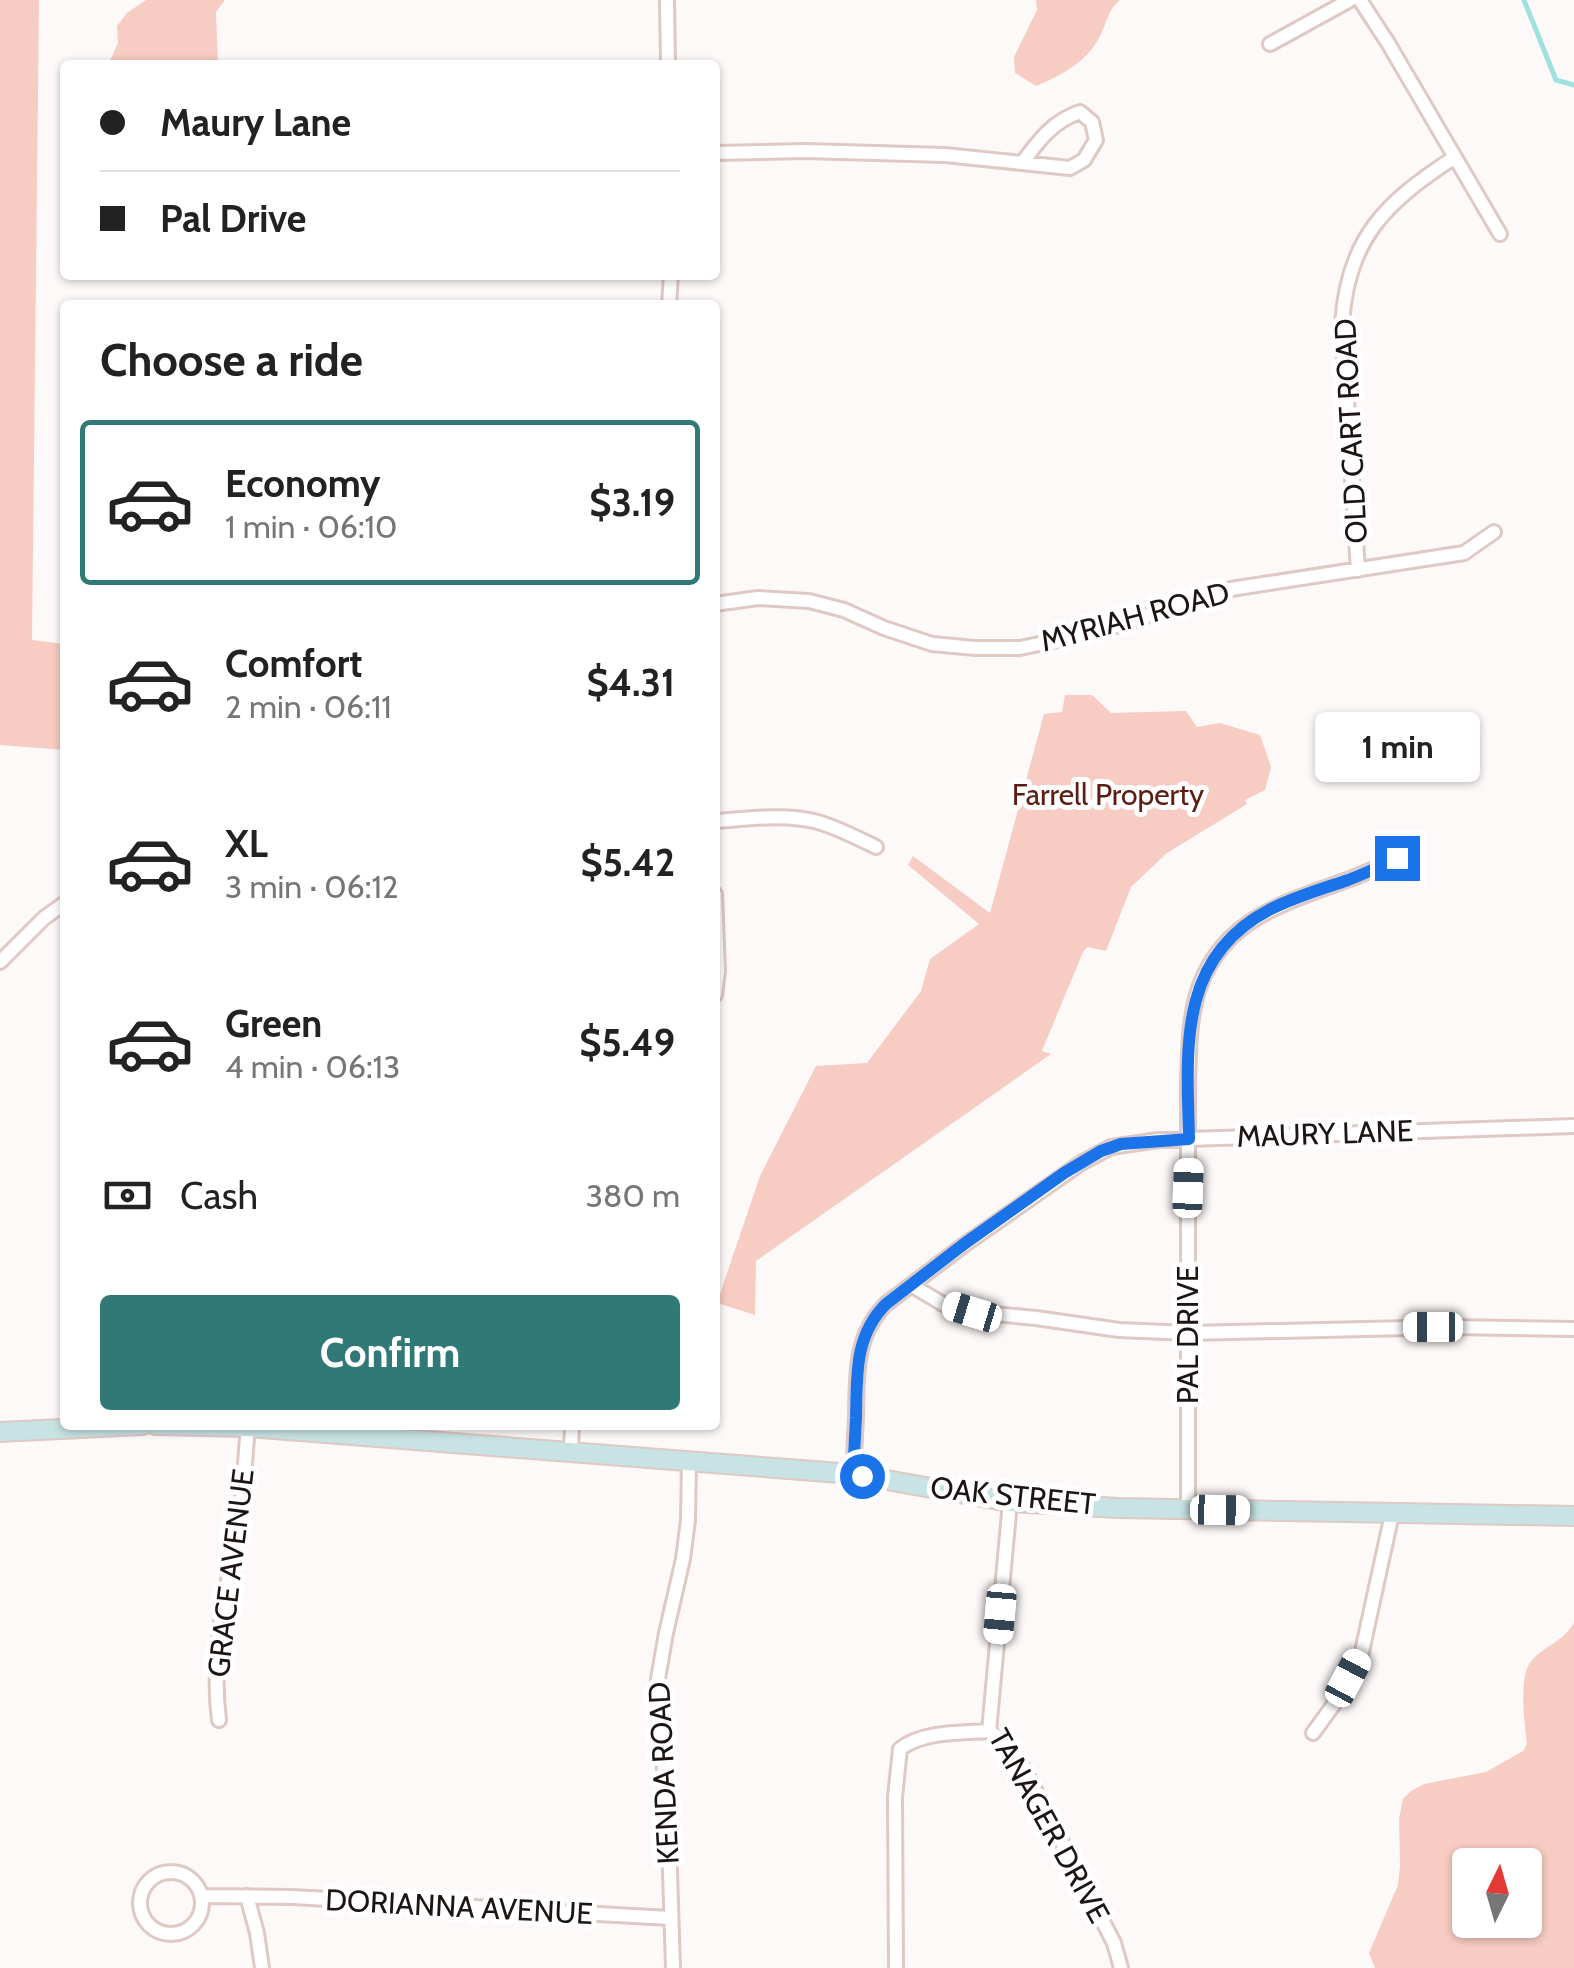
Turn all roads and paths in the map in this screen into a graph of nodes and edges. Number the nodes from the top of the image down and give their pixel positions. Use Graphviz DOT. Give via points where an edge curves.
graph roads {
  1 [pos="667,0"];
  2 [pos="1350,0"];
  3 [pos="1360,0"];
  4 [pos="1270,44"];
  5 [pos="668,60"];
  6 [pos="720,152"];
  7 [pos="1455,157"];
  8 [pos="1022,163"];
  9 [pos="1500,234"];
  10 [pos="1494,532"];
  11 [pos="1358,570"];
  12 [pos="720,603"];
  13 [pos="720,821"];
  14 [pos="876,848"];
  15 [pos="1397,858"];
  16 [pos="60,907"];
  17 [pos="0,962"];
  18 [pos="1574,1126"];
  19 [pos="1189,1139"];
  20 [pos="912,1284"];
  21 [pos="1574,1329"];
  22 [pos="1189,1333"];
  23 [pos="60,1429"];
  24 [pos="248,1430"];
  25 [pos="306,1430"];
  26 [pos="572,1430"];
  27 [pos="0,1432"];
  28 [pos="571,1451"];
  29 [pos="689,1461"];
  30 [pos="853,1474"];
  31 [pos="1010,1502"];
  32 [pos="1188,1508"];
  33 [pos="1392,1514"];
  34 [pos="1574,1516"];
  35 [pos="218,1720"];
  36 [pos="989,1731"];
  37 [pos="1314,1733"];
  38 [pos="201,1896"];
  39 [pos="247,1896"];
  40 [pos="670,1918"];
  41 [pos="262,1968"];
  42 [pos="673,1968"];
  43 [pos="896,1968"];
  44 [pos="1122,1968"];
  1 -- 5 [label="street"];
  2 -- 4 [label="street"];
  3 -- 7 [label="street"];
  6 -- 8 [label="street" via="945,155"];
  7 -- 9 [label="street"];
  7 -- 11 [label="street, OLD CART ROAD" via="1388,209 1366,235 1351,272 1342,325"];
  8 -- 8 [label="street" via="1070,168 1084,160 1096,140 1092,122 1080,112 1065,117"];
  10 -- 11 [label="street, MYRIAH ROAD" via="1464,553"];
  11 -- 12 [label="street, MYRIAH ROAD" via="1231,589 1100,631 1020,648 932,644 809,601"];
  13 -- 14 [label="street" via="806,820"];
  15 -- 19 [label="street, PAL DRIVE" via="1272,908 1222,946 1193,1014"];
  16 -- 17 [label="street"];
  18 -- 19 [label="street, MAURY LANE"];
  19 -- 20 [label="street, MAURY LANE" via="1101,1151"];
  19 -- 22 [label="street, PAL DRIVE"];
  20 -- 22 [label="street" via="943,1304 972,1312"];
  20 -- 30 [label="street, MAURY LANE" via="875,1315 862,1345"];
  21 -- 22 [label="street"];
  22 -- 32 [label="street, PAL DRIVE"];
  23 -- 27 [label="street"];
  24 -- 35 [label="street, GRACE AVENUE" via="216,1659"];
  25 -- 28 [label="street, OAK STREET"];
  26 -- 28 [label="street"];
  28 -- 29 [label="street, OAK STREET"];
  29 -- 30 [label="street, OAK STREET"];
  29 -- 40 [label="street, KENDA ROAD" via="683,1559 658,1679"];
  30 -- 31 [label="street, OAK STREET"];
  31 -- 32 [label="street, OAK STREET"];
  31 -- 36 [label="street, TANAGER DRIVE"];
  32 -- 33 [label="street, OAK STREET"];
  33 -- 34 [label="street, OAK STREET"];
  33 -- 37 [label="street" via="1360,1656"];
  36 -- 43 [label="street" via="926,1738 900,1749"];
  36 -- 44 [label="street, TANAGER DRIVE" via="1006,1743 1024,1772"];
  38 -- 38 [label="street" via="183,1874 160,1874 142,1892 141,1910 150,1926 178,1933 194,1923"];
  38 -- 39 [label="street, DORIANNA AVENUE"];
  39 -- 40 [label="street, DORIANNA AVENUE"];
  39 -- 41 [label="street"];
  40 -- 42 [label="street, KENDA ROAD"];
}
